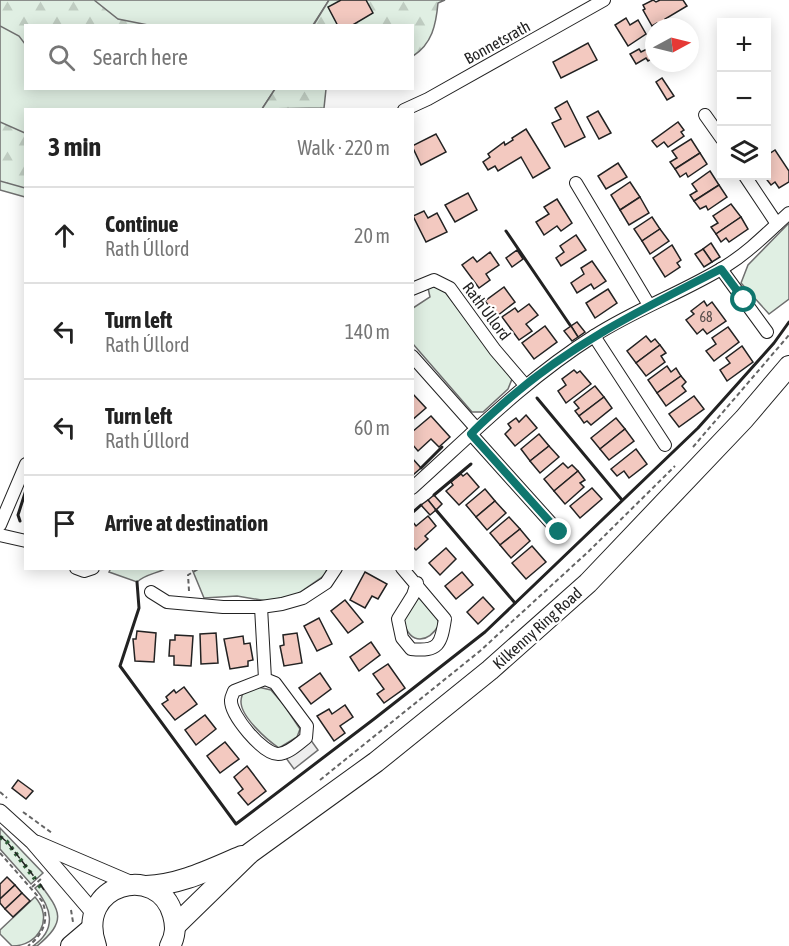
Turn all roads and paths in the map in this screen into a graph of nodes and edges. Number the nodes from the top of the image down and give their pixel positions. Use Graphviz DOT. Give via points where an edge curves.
graph roads {
  1 [pos="604,0"];
  2 [pos="408,108"];
  3 [pos="705,115"];
  4 [pos="717,133"];
  5 [pos="748,180"];
  6 [pos="576,183"];
  7 [pos="789,213"];
  8 [pos="777,224"];
  9 [pos="721,269"];
  10 [pos="414,288"];
  11 [pos="649,305"];
  12 [pos="767,332"];
  13 [pos="789,335"];
  14 [pos="594,336"];
  15 [pos="414,358"];
  16 [pos="789,366"];
  17 [pos="525,384"];
  18 [pos="473,431"];
  19 [pos="665,445"];
  20 [pos="687,453"];
  21 [pos="679,461"];
  22 [pos="24,469"];
  23 [pos="414,486"];
  24 [pos="0,525"];
  25 [pos="559,532"];
  26 [pos="0,536"];
  27 [pos="24,541"];
  28 [pos="197,570"];
  29 [pos="335,570"];
  30 [pos="404,570"];
  31 [pos="417,583"];
  32 [pos="151,592"];
  33 [pos="189,605"];
  34 [pos="261,607"];
  35 [pos="265,679"];
  36 [pos="312,786"];
  37 [pos="0,792"];
  38 [pos="7,808"];
  39 [pos="22,811"];
  40 [pos="57,836"];
  41 [pos="33,842"];
  42 [pos="0,853"];
  43 [pos="250,853"];
  44 [pos="48,873"];
  45 [pos="139,885"];
  46 [pos="31,887"];
  47 [pos="70,905"];
  48 [pos="88,928"];
  49 [pos="175,939"];
  50 [pos="28,946"];
  51 [pos="70,946"];
  1 -- 2 [label="street, Bonnetsrath"];
  3 -- 4 [label="street"];
  5 -- 8 [label="street"];
  6 -- 11 [label="street"];
  7 -- 8 [label="street"];
  8 -- 9 [label="street"];
  9 -- 11 [label="street"];
  9 -- 12 [label="street"];
  10 -- 17 [label="street, Rath Úllord" via="434,280 450,288"];
  11 -- 14 [label="street"];
  13 -- 20 [label="path"];
  14 -- 17 [label="street"];
  14 -- 19 [label="street"];
  15 -- 18 [label="street"];
  16 -- 43 [label="main road, Kilkenny Ring Road" via="744,419 588,583 490,670 385,755"];
  17 -- 18 [label="street"];
  18 -- 23 [label="street"];
  18 -- 25 [label="street"];
  21 -- 36 [label="path" via="480,651"];
  22 -- 24 [label="street"];
  26 -- 27 [label="street"];
  28 -- 33 [label="path" via="188,575"];
  29 -- 34 [label="street" via="326,583 303,598"];
  30 -- 31 [label="street"];
  31 -- 31 [label="street" via="445,619 442,639 434,648 423,650 411,649 402,638 398,619"];
  32 -- 33 [label="street" via="167,602"];
  33 -- 34 [label="street"];
  34 -- 35 [label="street"];
  35 -- 35 [label="street" via="275,683 307,726 306,738 279,754 260,745 234,712 231,700 234,692"];
  37 -- 38 [label="path"];
  38 -- 41 [label="street"];
  39 -- 40 [label="path"];
  41 -- 45 [label="street"];
  41 -- 48 [label="street"];
  42 -- 46 [label="path"];
  43 -- 45 [label="main road, Kilkenny Ring Road" via="163,885"];
  43 -- 49 [label="main road, Kilkenny Ring Road"];
  44 -- 46 [label="path"];
  45 -- 48 [label="main road, Kilkenny Ring Road" via="114,889 102,898"];
  45 -- 49 [label="main road" via="160,894 171,906"];
  46 -- 50 [label="path" via="42,901 46,915 42,931"];
  47 -- 48 [label="path" via="74,919"];
  48 -- 51 [label="main road"];
}
